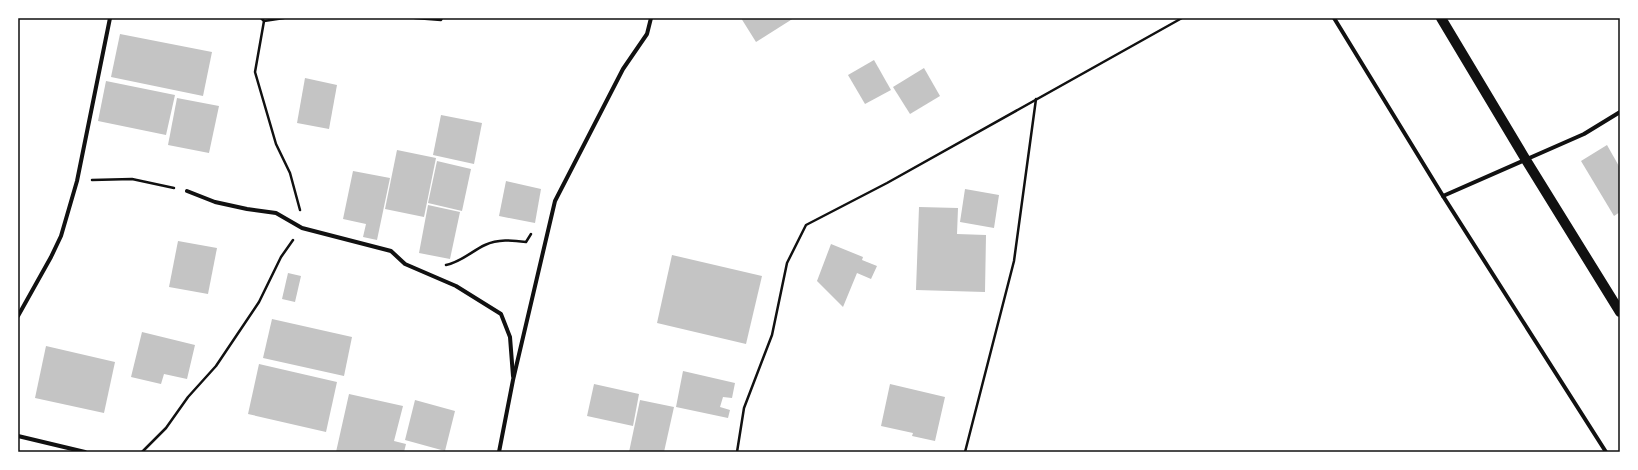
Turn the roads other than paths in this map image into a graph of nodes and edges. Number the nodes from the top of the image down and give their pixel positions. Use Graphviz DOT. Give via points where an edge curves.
graph roads {
  1 [pos="110,18"];
  2 [pos="651,18"];
  3 [pos="1334,18"];
  4 [pos="1441,18"];
  5 [pos="1620,112"];
  6 [pos="1526,160"];
  7 [pos="187,191"];
  8 [pos="1443,196"];
  9 [pos="1620,312"];
  10 [pos="18,316"];
  11 [pos="513,380"];
  12 [pos="18,436"];
  13 [pos="85,452"];
  14 [pos="499,452"];
  15 [pos="1606,452"];
  1 -- 10 [label="street" via="77,180 61,236"];
  2 -- 11 [label="street" via="647,34 623,69 555,201"];
  3 -- 8 [label="street"];
  4 -- 6 [label="main road"];
  5 -- 6 [label="street" via="1584,134"];
  6 -- 8 [label="street"];
  6 -- 9 [label="main road"];
  7 -- 11 [label="street" via="214,202 276,213 302,228 391,251 405,264 456,286 501,314 510,338"];
  8 -- 15 [label="street"];
  11 -- 14 [label="street"];
  12 -- 13 [label="street"];
}
